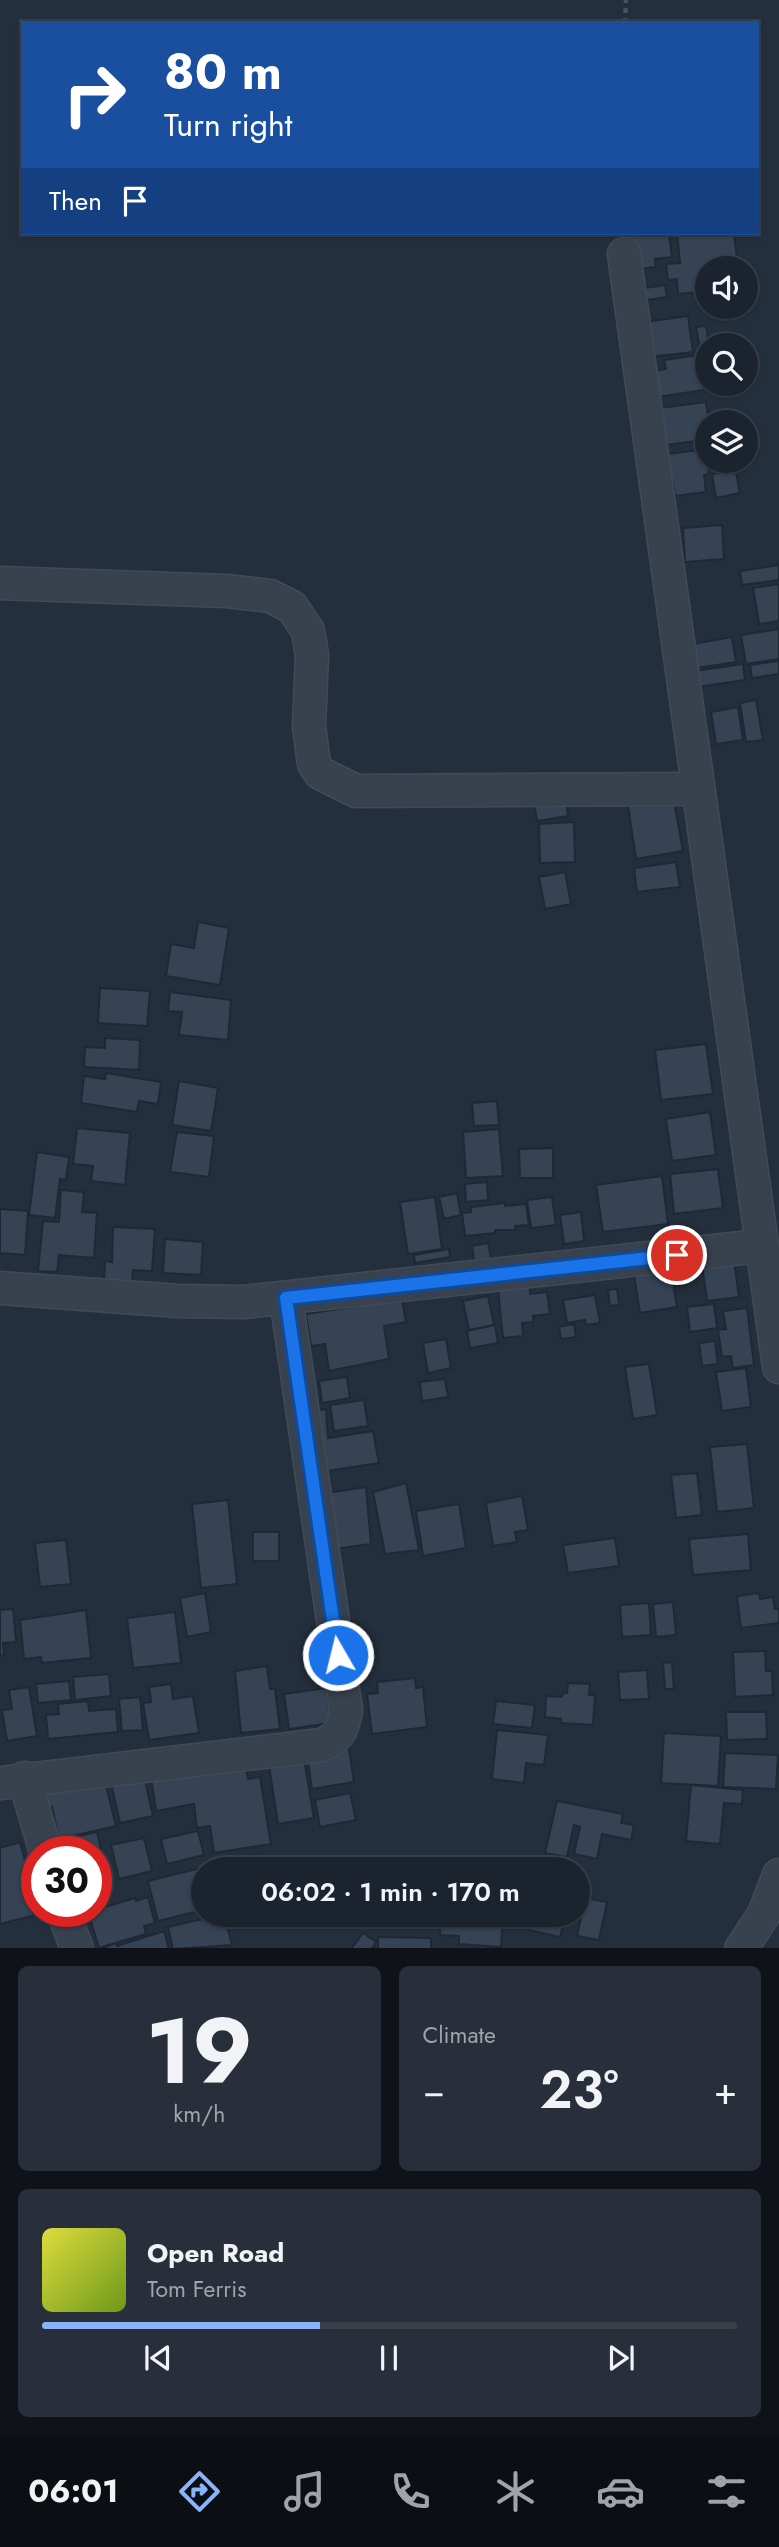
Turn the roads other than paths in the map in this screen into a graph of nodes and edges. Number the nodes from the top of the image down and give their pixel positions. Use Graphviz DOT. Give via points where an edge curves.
graph roads {
  1 [pos="624,254"];
  2 [pos="0,583"];
  3 [pos="697,789"];
  4 [pos="760,1245"];
  5 [pos="0,1288"];
  6 [pos="286,1298"];
  7 [pos="779,1367"];
  8 [pos="12,1780"];
  9 [pos="38,1836"];
  10 [pos="779,1875"];
  11 [pos="69,1927"];
  12 [pos="77,1948"];
  13 [pos="741,1948"];
  1 -- 3 [label="street"];
  2 -- 3 [label="street" via="227,592 270,596 292,607 308,631 312,654 309,726 314,764 320,773 356,791"];
  3 -- 4 [label="street"];
  4 -- 6 [label="street"];
  4 -- 7 [label="street"];
  5 -- 6 [label="street" via="178,1301"];
  6 -- 8 [label="street" via="346,1710 344,1728 337,1738 322,1745"];
  8 -- 9 [label="street"];
  10 -- 13 [label="street" via="765,1914"];
  11 -- 12 [label="street"];
}
